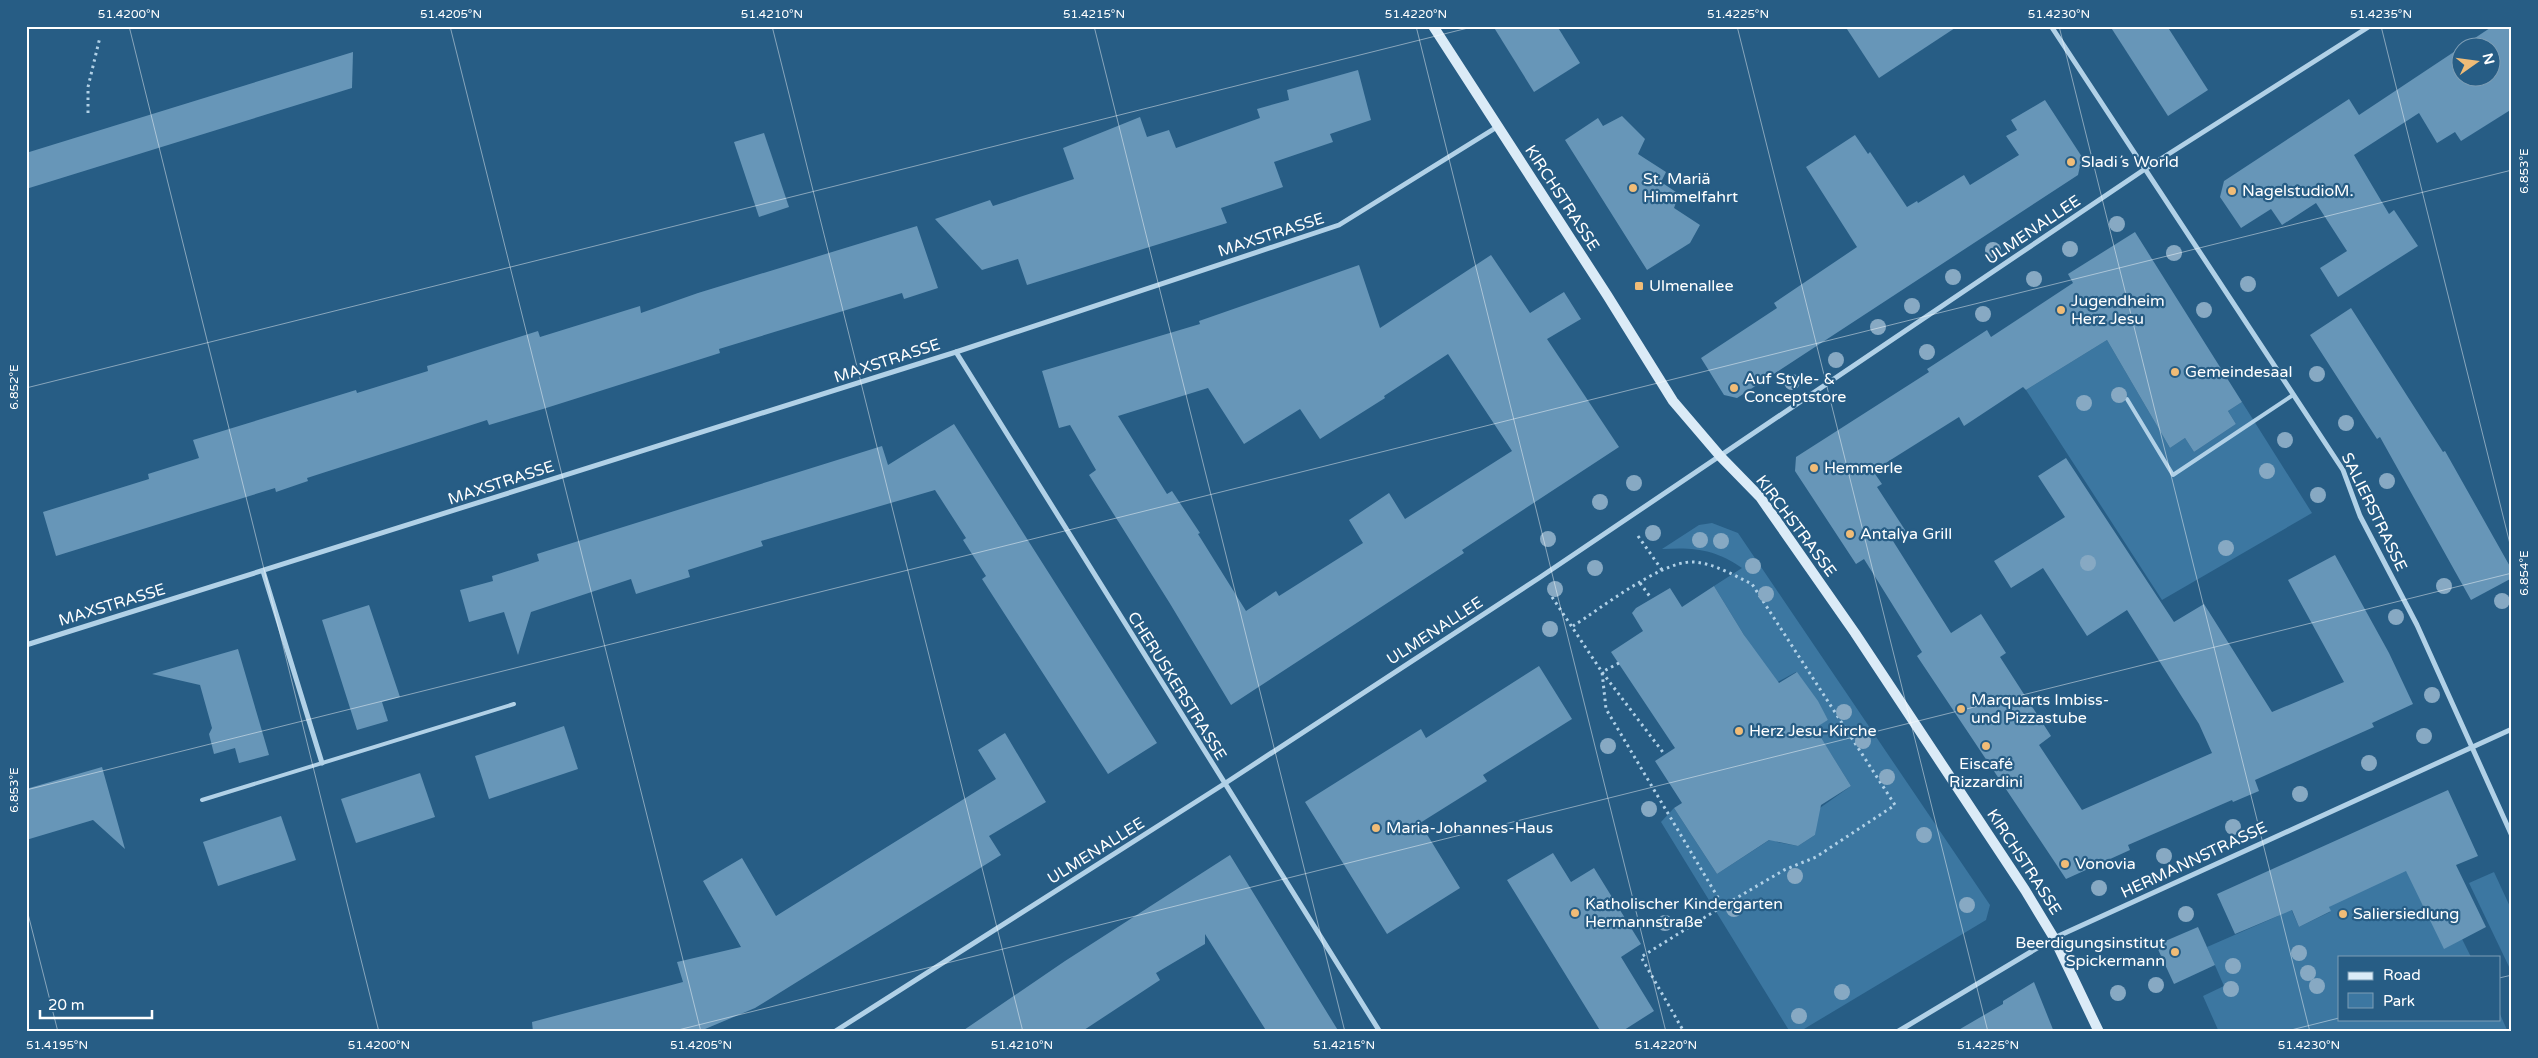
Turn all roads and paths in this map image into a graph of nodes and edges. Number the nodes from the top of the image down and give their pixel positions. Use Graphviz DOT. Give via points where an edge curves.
graph roads {
  1 [pos="1433,26"];
  2 [pos="2051,26"];
  3 [pos="2370,26"];
  4 [pos="100,37"];
  5 [pos="88,113"];
  6 [pos="1497,127"];
  7 [pos="2145,169"];
  8 [pos="956,352"];
  9 [pos="2293,395"];
  10 [pos="2127,399"];
  11 [pos="1720,456"];
  12 [pos="1627,519"];
  13 [pos="1662,570"];
  14 [pos="263,571"];
  15 [pos="1539,578"];
  16 [pos="1640,583"];
  17 [pos="1651,598"];
  18 [pos="1573,626"];
  19 [pos="26,645"];
  20 [pos="1619,663"];
  21 [pos="1602,672"];
  22 [pos="514,704"];
  23 [pos="2512,729"];
  24 [pos="2471,746"];
  25 [pos="1665,755"];
  26 [pos="322,763"];
  27 [pos="1224,784"];
  28 [pos="202,800"];
  29 [pos="2512,836"];
  30 [pos="1723,906"];
  31 [pos="2054,938"];
  32 [pos="834,1032"];
  33 [pos="1380,1032"];
  34 [pos="1684,1032"];
  35 [pos="1897,1032"];
  36 [pos="2099,1032"];
  1 -- 6 [label="street, KIRCHSTRASSE"];
  2 -- 7 [label="street, SALIERSTRASSE"];
  3 -- 7 [label="street, ULMENALLEE"];
  4 -- 5 [label="path" via="88,87"];
  6 -- 8 [label="street, MAXSTRASSE" via="1339,225"];
  6 -- 11 [label="street, KIRCHSTRASSE" via="1673,401"];
  7 -- 9 [label="street, SALIERSTRASSE"];
  7 -- 11 [label="street, ULMENALLEE"];
  8 -- 14 [label="street, MAXSTRASSE"];
  8 -- 27 [label="street, CHERUSKERSTRASSE"];
  9 -- 10 [label="lane" via="2173,475"];
  9 -- 24 [label="street, SALIERSTRASSE" via="2343,470 2360,516 2417,625"];
  11 -- 12 [label="street, ULMENALLEE"];
  11 -- 31 [label="street, KIRCHSTRASSE" via="1760,497 1855,633"];
  12 -- 13 [label="path"];
  12 -- 15 [label="street, ULMENALLEE"];
  13 -- 16 [label="path"];
  13 -- 30 [label="path" via="1690,562 1714,566 1752,584 1895,805 1816,857 1784,870"];
  14 -- 19 [label="street, MAXSTRASSE"];
  14 -- 26 [label="street"];
  15 -- 18 [label="path"];
  15 -- 27 [label="street, ULMENALLEE"];
  16 -- 17 [label="path"];
  16 -- 18 [label="path"];
  18 -- 21 [label="path"];
  20 -- 21 [label="path"];
  21 -- 25 [label="path"];
  21 -- 30 [label="path" via="1606,709"];
  22 -- 26 [label="lane"];
  23 -- 24 [label="street, HERMANNSTRASSE"];
  24 -- 29 [label="street, SALIERSTRASSE"];
  24 -- 31 [label="street, HERMANNSTRASSE"];
  26 -- 28 [label="lane"];
  27 -- 32 [label="street, ULMENALLEE"];
  27 -- 33 [label="street, CHERUSKERSTRASSE"];
  30 -- 34 [label="path" via="1641,958"];
  31 -- 35 [label="street, HERMANNSTRASSE"];
  31 -- 36 [label="street, KIRCHSTRASSE"];
}
